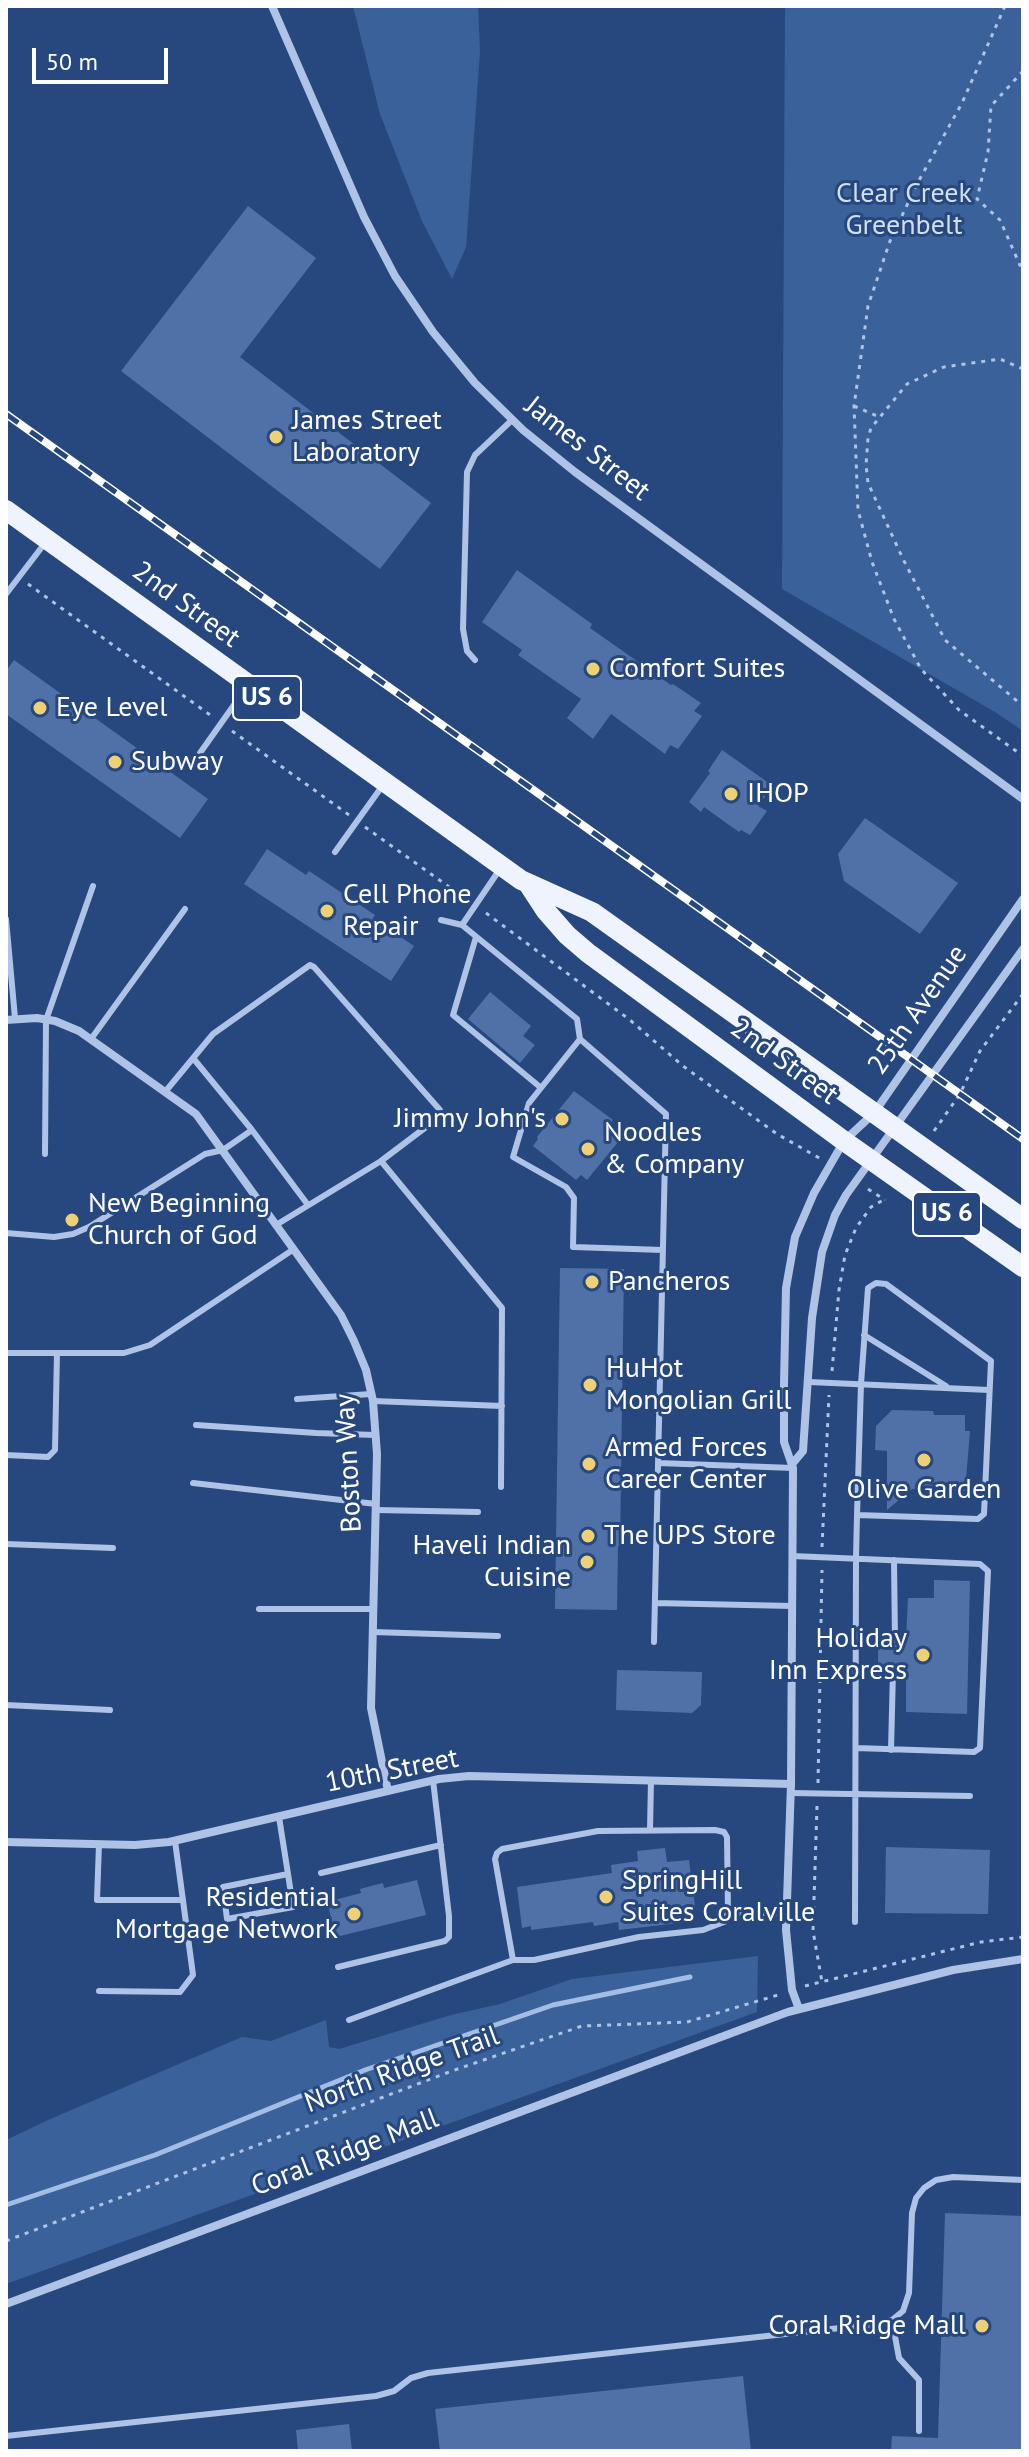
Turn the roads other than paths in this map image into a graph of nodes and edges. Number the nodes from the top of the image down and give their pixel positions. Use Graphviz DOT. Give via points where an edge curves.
graph roads {
  1 [pos="272,6"];
  2 [pos="512,420"];
  3 [pos="6,510"];
  4 [pos="48,540"];
  5 [pos="6,594"];
  6 [pos="475,660"];
  7 [pos="249,684"];
  8 [pos="200,753"];
  9 [pos="385,782"];
  10 [pos="1023,799"];
  11 [pos="335,852"];
  12 [pos="502,866"];
  13 [pos="529,885"];
  14 [pos="93,886"];
  15 [pos="1023,899"];
  16 [pos="185,909"];
  17 [pos="6,919"];
  18 [pos="441,920"];
  19 [pos="462,925"];
  20 [pos="476,937"];
  21 [pos="1023,949"];
  22 [pos="10,1019"];
  23 [pos="46,1020"];
  24 [pos="91,1039"];
  25 [pos="580,1039"];
  26 [pos="193,1058"];
  27 [pos="540,1087"];
  28 [pos="165,1092"];
  29 [pos="874,1113"];
  30 [pos="895,1128"];
  31 [pos="252,1130"];
  32 [pos="844,1141"];
  33 [pos="223,1150"];
  34 [pos="45,1154"];
  35 [pos="872,1160"];
  36 [pos="381,1161"];
  37 [pos="308,1205"];
  38 [pos="1023,1219"];
  39 [pos="276,1225"];
  40 [pos="6,1233"];
  41 [pos="294,1249"];
  42 [pos="663,1250"];
  43 [pos="1023,1267"];
  44 [pos="864,1335"];
  45 [pos="6,1353"];
  46 [pos="57,1353"];
  47 [pos="809,1382"];
  48 [pos="861,1384"];
  49 [pos="948,1388"];
  50 [pos="989,1390"];
  51 [pos="372,1398"];
  52 [pos="297,1399"];
  53 [pos="502,1406"];
  54 [pos="196,1425"];
  55 [pos="375,1435"];
  56 [pos="6,1455"];
  57 [pos="658,1463"];
  58 [pos="793,1465"];
  59 [pos="193,1483"];
  60 [pos="501,1487"];
  61 [pos="376,1507"];
  62 [pos="478,1512"];
  63 [pos="857,1515"];
  64 [pos="6,1544"];
  65 [pos="113,1548"];
  66 [pos="792,1556"];
  67 [pos="856,1558"];
  68 [pos="894,1560"];
  69 [pos="655,1603"];
  70 [pos="792,1606"];
  71 [pos="259,1609"];
  72 [pos="373,1609"];
  73 [pos="373,1632"];
  74 [pos="498,1636"];
  75 [pos="895,1640"];
  76 [pos="654,1642"];
  77 [pos="893,1671"];
  78 [pos="6,1705"];
  79 [pos="110,1710"];
  80 [pos="856,1748"];
  81 [pos="891,1750"];
  82 [pos="433,1780"];
  83 [pos="651,1780"];
  84 [pos="791,1789"];
  85 [pos="388,1791"];
  86 [pos="856,1795"];
  87 [pos="970,1796"];
  88 [pos="279,1817"];
  89 [pos="650,1830"];
  90 [pos="175,1841"];
  91 [pos="6,1842"];
  92 [pos="99,1844"];
  93 [pos="441,1845"];
  94 [pos="321,1873"];
  95 [pos="288,1874"];
  96 [pos="182,1900"];
  97 [pos="728,1913"];
  98 [pos="787,1913"];
  99 [pos="855,1922"];
  100 [pos="1023,1959"];
  101 [pos="513,1960"];
  102 [pos="338,1967"];
  103 [pos="99,1991"];
  104 [pos="799,2009"];
  105 [pos="349,2020"];
  106 [pos="1023,2180"];
  107 [pos="6,2304"];
  108 [pos="892,2320"];
  109 [pos="919,2431"];
  110 [pos="6,2436"];
  1 -- 2 [label="street, James Street" via="358,205 395,276 433,332"];
  2 -- 6 [label="lane" via="475,455 467,472 463,629 467,651"];
  2 -- 10 [label="street, James Street" via="575,472"];
  3 -- 4 [label="main road, 2nd Street / US 6"];
  4 -- 5 [label="lane"];
  4 -- 7 [label="main road, 2nd Street / US 6"];
  7 -- 8 [label="lane"];
  7 -- 9 [label="main road, 2nd Street / US 6"];
  9 -- 11 [label="lane"];
  9 -- 12 [label="main road, 2nd Street / US 6"];
  12 -- 13 [label="main road, 2nd Street / US 6"];
  12 -- 19 [label="lane"];
  13 -- 29 [label="main road, 2nd Street / US 6" via="592,912"];
  13 -- 32 [label="main road, 2nd Street / US 6" via="546,911 588,953"];
  14 -- 23 [label="lane"];
  15 -- 29 [label="street, 25th Avenue"];
  16 -- 24 [label="lane"];
  17 -- 22 [label="lane"];
  18 -- 19 [label="lane"];
  19 -- 20 [label="lane"];
  20 -- 25 [label="lane" via="577,1019"];
  20 -- 27 [label="lane" via="453,1015"];
  21 -- 30 [label="street, 25th Avenue"];
  22 -- 23 [label="street, Boston Way"];
  23 -- 24 [label="street, Boston Way"];
  23 -- 34 [label="lane"];
  24 -- 28 [label="street, Boston Way"];
  25 -- 27 [label="lane"];
  25 -- 42 [label="lane" via="666,1114"];
  26 -- 28 [label="lane"];
  26 -- 31 [label="lane"];
  26 -- 36 [label="lane" via="213,1034 306,966 314,967 440,1110 438,1118"];
  27 -- 42 [label="lane" via="529,1103 513,1157 566,1187 574,1198 573,1247"];
  28 -- 33 [label="street, Boston Way" via="196,1114"];
  29 -- 30 [label="main road, 2nd Street / US 6"];
  29 -- 32 [label="street, 25th Avenue"];
  30 -- 35 [label="street, 25th Avenue"];
  30 -- 38 [label="main road, 2nd Street / US 6"];
  31 -- 33 [label="lane"];
  31 -- 37 [label="lane"];
  32 -- 35 [label="main road, 2nd Street / US 6"];
  32 -- 58 [label="street, 25th Avenue" via="795,1237 786,1288 784,1442"];
  33 -- 39 [label="street, Boston Way"];
  33 -- 40 [label="lane" via="205,1154 73,1234"];
  35 -- 43 [label="main road, 2nd Street / US 6"];
  35 -- 47 [label="street, 25th Avenue" via="835,1215 822,1252"];
  36 -- 37 [label="lane"];
  36 -- 53 [label="lane" via="502,1308"];
  37 -- 39 [label="lane"];
  39 -- 41 [label="street, Boston Way"];
  41 -- 46 [label="lane" via="150,1345 124,1353"];
  41 -- 51 [label="street, Boston Way" via="341,1315 366,1370"];
  42 -- 57 [label="lane"];
  44 -- 48 [label="lane"];
  44 -- 49 [label="lane"];
  44 -- 50 [label="lane" via="868,1288 886,1284 991,1361"];
  45 -- 46 [label="lane"];
  46 -- 56 [label="lane" via="55,1450 48,1457"];
  47 -- 48 [label="lane"];
  47 -- 58 [label="street, 25th Avenue" via="803,1451"];
  48 -- 49 [label="lane"];
  48 -- 63 [label="lane"];
  49 -- 50 [label="lane"];
  50 -- 63 [label="lane" via="982,1518"];
  51 -- 52 [label="lane"];
  51 -- 53 [label="lane"];
  51 -- 55 [label="street, Boston Way"];
  53 -- 60 [label="lane"];
  54 -- 55 [label="lane"];
  55 -- 61 [label="street, Boston Way"];
  57 -- 58 [label="lane"];
  57 -- 69 [label="lane"];
  58 -- 66 [label="street, 25th Avenue"];
  59 -- 61 [label="lane"];
  61 -- 62 [label="lane"];
  61 -- 72 [label="street, Boston Way"];
  63 -- 67 [label="lane"];
  64 -- 65 [label="lane"];
  66 -- 67 [label="lane"];
  66 -- 70 [label="street, 25th Avenue"];
  67 -- 68 [label="lane"];
  67 -- 80 [label="lane"];
  68 -- 75 [label="lane"];
  68 -- 81 [label="lane" via="980,1564 988,1571 980,1748"];
  69 -- 70 [label="lane"];
  69 -- 76 [label="lane"];
  70 -- 84 [label="street, 25th Avenue"];
  71 -- 72 [label="lane"];
  72 -- 73 [label="street, Boston Way"];
  73 -- 74 [label="lane"];
  73 -- 85 [label="street, Boston Way" via="371,1708"];
  77 -- 81 [label="lane"];
  78 -- 79 [label="lane"];
  80 -- 81 [label="lane"];
  80 -- 86 [label="lane"];
  82 -- 83 [label="street, 10th Street"];
  82 -- 85 [label="street, 10th Street"];
  82 -- 93 [label="lane"];
  83 -- 84 [label="street, 10th Street"];
  83 -- 89 [label="lane"];
  84 -- 86 [label="lane"];
  84 -- 98 [label="street, 25th Avenue"];
  85 -- 88 [label="street, 10th Street"];
  86 -- 87 [label="lane"];
  86 -- 99 [label="lane"];
  88 -- 90 [label="street, 10th Street"];
  88 -- 95 [label="lane"];
  89 -- 97 [label="lane" via="724,1832"];
  89 -- 101 [label="lane" via="598,1831 497,1853"];
  90 -- 92 [label="street, 10th Street"];
  90 -- 96 [label="lane"];
  91 -- 92 [label="street, 10th Street"];
  92 -- 96 [label="lane" via="97,1900"];
  93 -- 94 [label="lane"];
  93 -- 102 [label="lane" via="449,1937"];
  95 -- 95 [label="lane" via="223,1887 227,1919 293,1907"];
  96 -- 103 [label="lane" via="193,1975 180,1992"];
  97 -- 98 [label="lane"];
  97 -- 101 [label="lane" via="724,1922 703,1930"];
  98 -- 104 [label="street, 25th Avenue" via="792,1990"];
  100 -- 104 [label="street, Coral Ridge Mall" via="953,1970"];
  101 -- 105 [label="lane"];
  104 -- 107 [label="street, Coral Ridge Mall"];
  106 -- 108 [label="lane" via="953,2177 924,2188 912,2213 909,2293 903,2311"];
  108 -- 109 [label="lane" via="899,2358 919,2380"];
  108 -- 110 [label="lane" via="428,2373 376,2396"];
}
